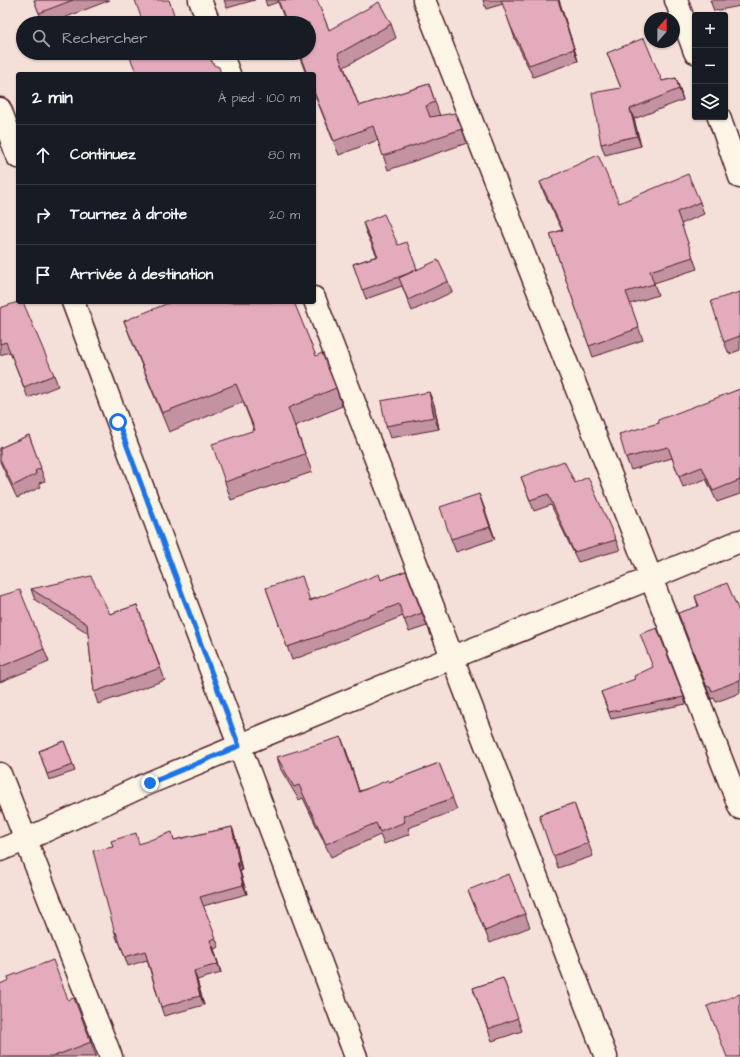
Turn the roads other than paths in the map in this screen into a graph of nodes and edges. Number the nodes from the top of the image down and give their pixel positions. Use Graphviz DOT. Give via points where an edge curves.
graph roads {
  1 [pos="200,0"];
  2 [pos="424,0"];
  3 [pos="676,0"];
  4 [pos="206,16"];
  5 [pos="694,48"];
  6 [pos="223,60"];
  7 [pos="228,72"];
  8 [pos="0,109"];
  9 [pos="719,120"];
  10 [pos="16,152"];
  11 [pos="740,176"];
  12 [pos="316,303"];
  13 [pos="74,304"];
  14 [pos="740,540"];
  15 [pos="652,578"];
  16 [pos="451,658"];
  17 [pos="239,746"];
  18 [pos="0,774"];
  19 [pos="740,808"];
  20 [pos="25,840"];
  21 [pos="0,850"];
  22 [pos="110,1057"];
  23 [pos="356,1057"];
  24 [pos="606,1057"];
  1 -- 4 [label="street"];
  2 -- 15 [label="street"];
  3 -- 5 [label="street"];
  6 -- 7 [label="street"];
  8 -- 10 [label="street"];
  9 -- 11 [label="street"];
  12 -- 16 [label="street"];
  13 -- 17 [label="street"];
  14 -- 15 [label="street"];
  15 -- 16 [label="street"];
  15 -- 19 [label="street"];
  16 -- 17 [label="street"];
  16 -- 24 [label="street"];
  17 -- 20 [label="street"];
  17 -- 23 [label="street"];
  18 -- 20 [label="street"];
  20 -- 21 [label="street"];
  20 -- 22 [label="street"];
}
